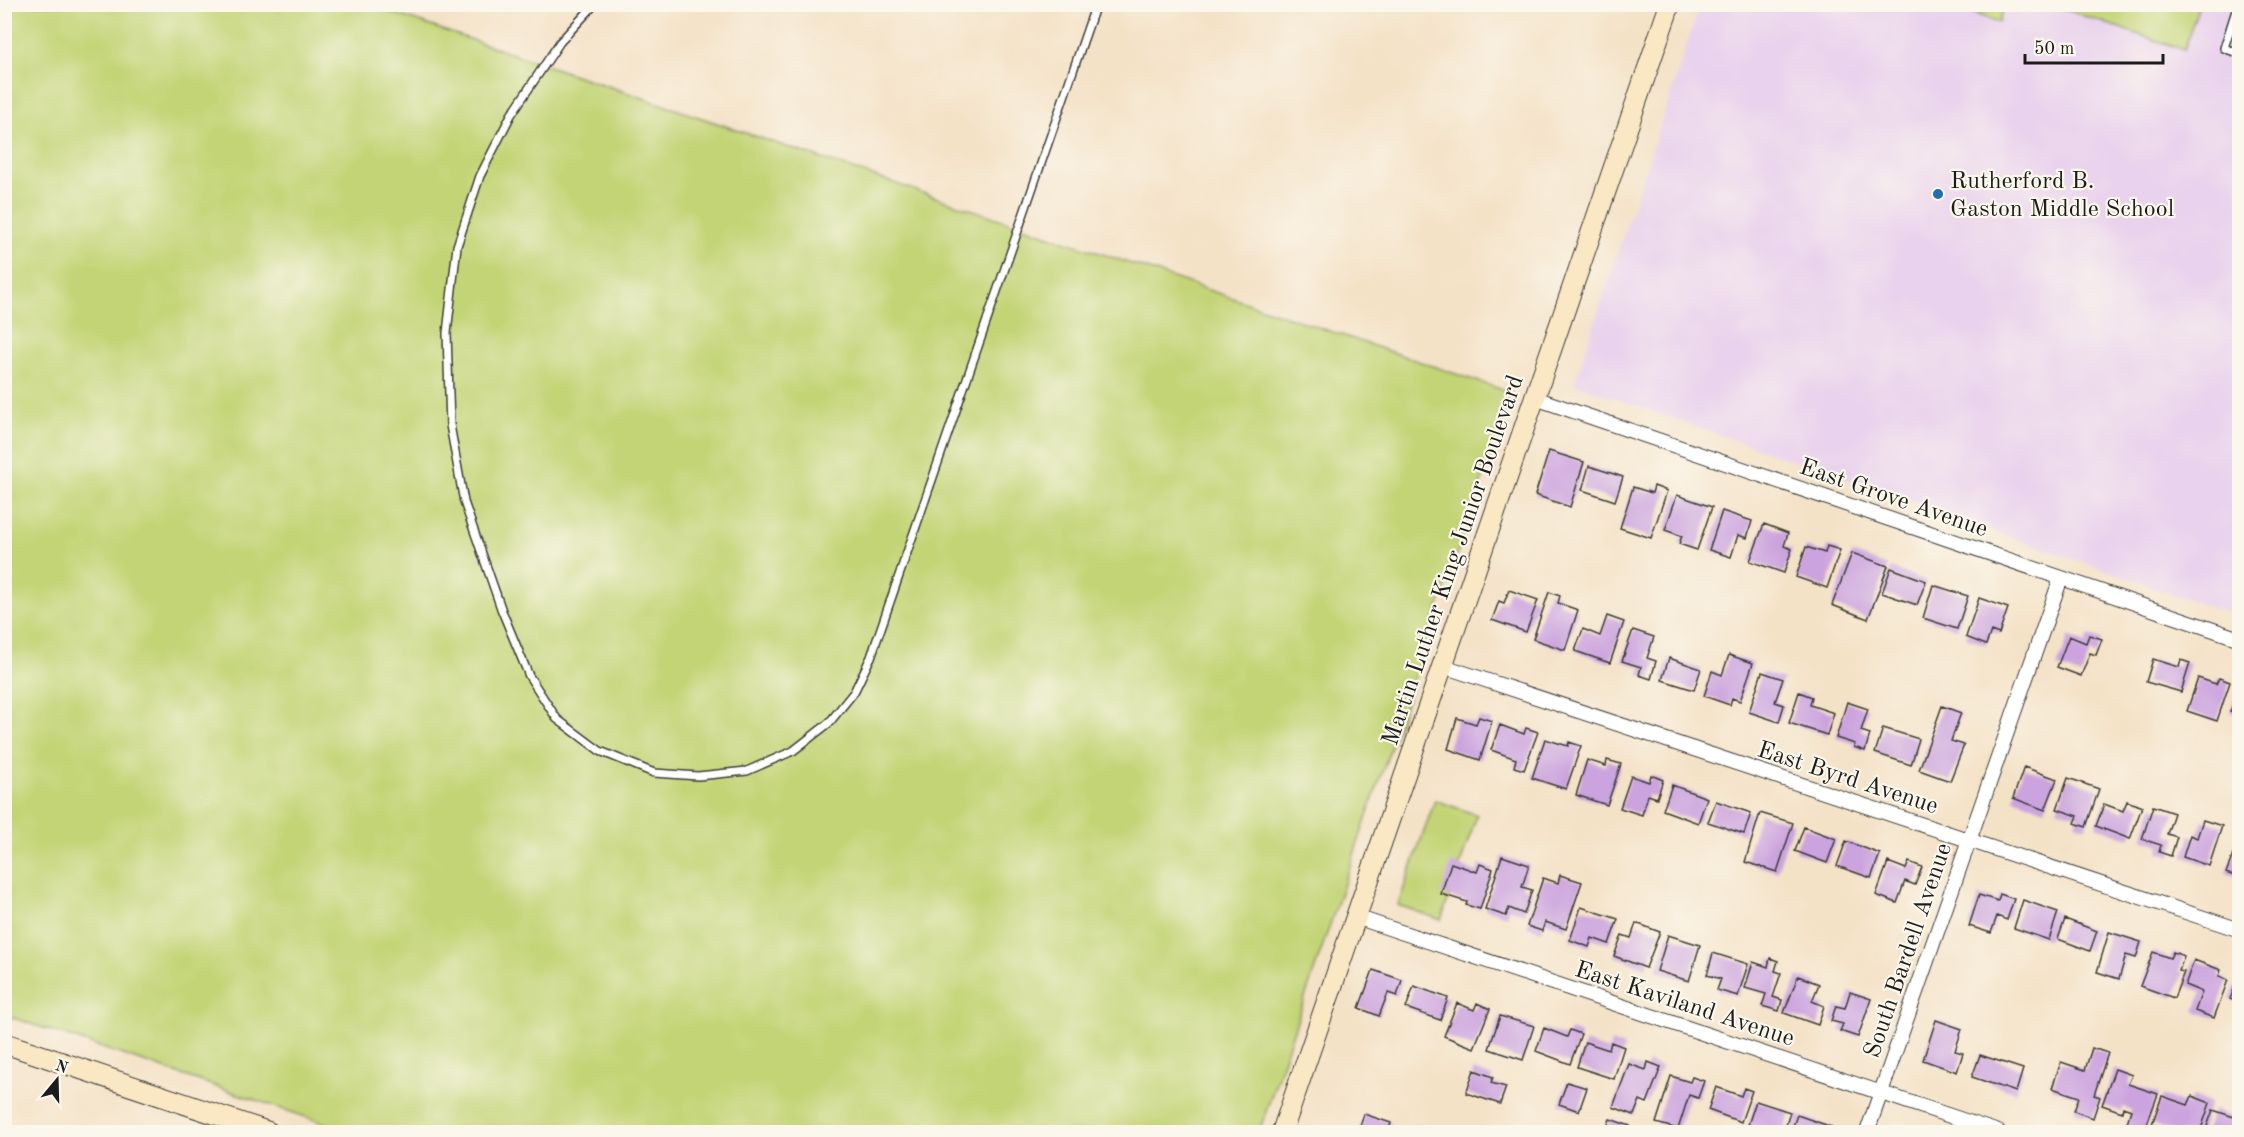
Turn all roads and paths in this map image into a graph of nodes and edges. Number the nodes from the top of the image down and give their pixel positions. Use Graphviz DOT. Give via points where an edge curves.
graph roads {
  1 [pos="595,4"];
  2 [pos="1096,4"];
  3 [pos="1670,4"];
  4 [pos="2238,4"];
  5 [pos="2240,54"];
  6 [pos="1535,398"];
  7 [pos="2061,578"];
  8 [pos="2240,639"];
  9 [pos="1443,666"];
  10 [pos="1969,841"];
  11 [pos="1356,917"];
  12 [pos="2240,930"];
  13 [pos="4,1043"];
  14 [pos="1881,1092"];
  15 [pos="268,1132"];
  16 [pos="1282,1132"];
  17 [pos="1867,1132"];
  18 [pos="1998,1132"];
  1 -- 2 [label="lane" via="554,51 511,115 480,176 457,246 447,333 450,425 464,502 502,611 529,676 557,719 600,751 643,769 698,776 747,771 793,751 829,723 854,692 883,624"];
  3 -- 6 [label="street, Martin Luther King Junior Boulevard"];
  4 -- 5 [label="lane" via="2224,48"];
  6 -- 7 [label="street, East Grove Avenue"];
  6 -- 9 [label="street, Martin Luther King Junior Boulevard"];
  7 -- 8 [label="street, East Grove Avenue"];
  7 -- 10 [label="street, South Bardell Avenue"];
  9 -- 10 [label="street, East Byrd Avenue"];
  9 -- 11 [label="street, Martin Luther King Junior Boulevard"];
  10 -- 12 [label="street, East Byrd Avenue"];
  10 -- 14 [label="street, South Bardell Avenue"];
  11 -- 14 [label="street, East Kaviland Avenue"];
  11 -- 16 [label="street, Martin Luther King Junior Boulevard"];
  13 -- 15 [label="street"];
  14 -- 17 [label="street, South Bardell Avenue"];
  14 -- 18 [label="street, East Kaviland Avenue"];
}
